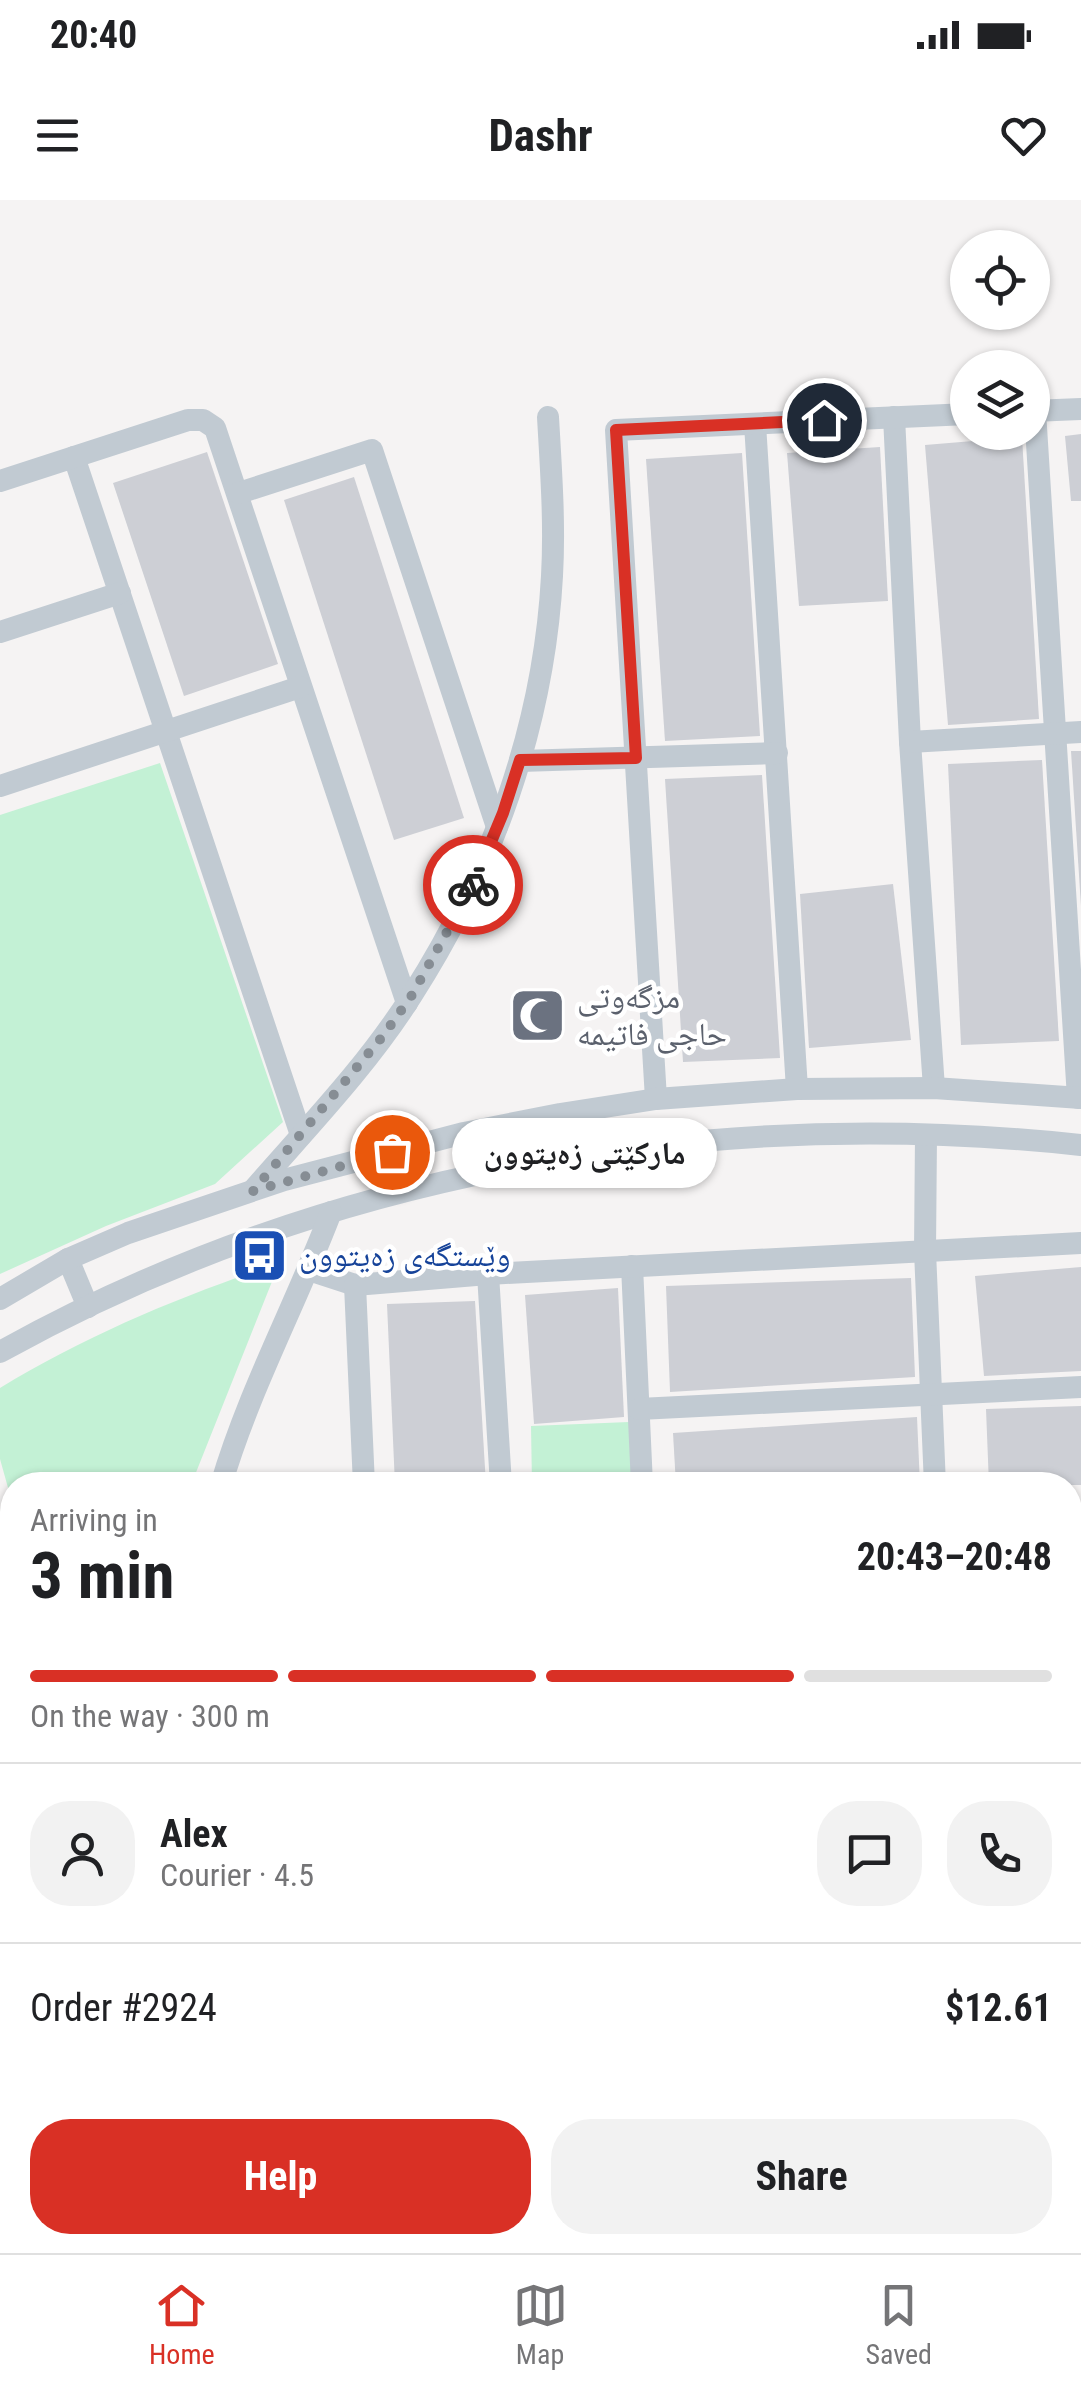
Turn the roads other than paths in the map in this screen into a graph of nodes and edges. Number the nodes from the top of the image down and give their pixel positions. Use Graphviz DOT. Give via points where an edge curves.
graph roads {
  1 [pos="1081,409"];
  2 [pos="1050,410"];
  3 [pos="950,415"];
  4 [pos="548,417"];
  5 [pos="894,417"];
  6 [pos="756,424"];
  7 [pos="1038,450"];
  8 [pos="74,456"];
  9 [pos="0,481"];
  10 [pos="238,493"];
  11 [pos="120,593"];
  12 [pos="0,632"];
  13 [pos="300,687"];
  14 [pos="166,732"];
  15 [pos="1069,733"];
  16 [pos="910,742"];
  17 [pos="777,753"];
  18 [pos="636,758"];
  19 [pos="520,760"];
  20 [pos="0,786"];
  21 [pos="497,827"];
  22 [pos="407,1003"];
  23 [pos="797,1088"];
  24 [pos="934,1088"];
  25 [pos="1080,1098"];
  26 [pos="656,1099"];
  27 [pos="926,1134"];
  28 [pos="301,1135"];
  29 [pos="1081,1144"];
  30 [pos="253,1191"];
  31 [pos="331,1212"];
  32 [pos="1081,1243"];
  33 [pos="925,1251"];
  34 [pos="68,1260"];
  35 [pos="632,1266"];
  36 [pos="309,1270"];
  37 [pos="488,1274"];
  38 [pos="355,1285"];
  39 [pos="0,1298"];
  40 [pos="88,1308"];
  41 [pos="0,1352"];
  42 [pos="1081,1387"];
  43 [pos="932,1395"];
  44 [pos="640,1409"];
  45 [pos="225,1472"];
  46 [pos="363,1472"];
  47 [pos="500,1472"];
  48 [pos="642,1472"];
  49 [pos="934,1472"];
  1 -- 2 [label="street"];
  3 -- 5 [label="street"];
  4 -- 19 [label="street" via="552,576 545,648"];
  5 -- 6 [label="street"];
  5 -- 16 [label="street"];
  6 -- 17 [label="street"];
  6 -- 18 [label="street" via="616,430"];
  7 -- 15 [label="street"];
  8 -- 9 [label="street"];
  8 -- 10 [label="street" via="159,427 203,420 215,428"];
  8 -- 11 [label="street"];
  10 -- 13 [label="street"];
  10 -- 21 [label="street" via="372,450"];
  11 -- 12 [label="street"];
  11 -- 14 [label="street"];
  13 -- 14 [label="street"];
  13 -- 22 [label="street"];
  14 -- 20 [label="street"];
  14 -- 28 [label="street"];
  15 -- 16 [label="street"];
  15 -- 25 [label="street"];
  16 -- 24 [label="street"];
  17 -- 18 [label="street"];
  17 -- 23 [label="street"];
  18 -- 19 [label="street"];
  18 -- 26 [label="street"];
  19 -- 21 [label="street"];
  21 -- 22 [label="street" via="477,878"];
  22 -- 28 [label="street"];
  23 -- 24 [label="street"];
  23 -- 26 [label="street"];
  24 -- 25 [label="street"];
  26 -- 30 [label="street" via="464,1133"];
  27 -- 29 [label="street"];
  27 -- 31 [label="street" via="814,1134 616,1150 465,1176"];
  27 -- 33 [label="street"];
  28 -- 30 [label="street"];
  30 -- 34 [label="street"];
  31 -- 36 [label="street"];
  31 -- 40 [label="street" via="150,1277"];
  32 -- 33 [label="street"];
  33 -- 35 [label="street"];
  33 -- 43 [label="street"];
  34 -- 39 [label="street"];
  34 -- 40 [label="street"];
  35 -- 37 [label="street"];
  35 -- 44 [label="street"];
  36 -- 38 [label="street"];
  36 -- 45 [label="street" via="256,1383"];
  37 -- 38 [label="street"];
  37 -- 47 [label="street"];
  38 -- 46 [label="street"];
  40 -- 41 [label="street"];
  42 -- 43 [label="street"];
  43 -- 44 [label="street"];
  43 -- 49 [label="street"];
  44 -- 48 [label="street"];
}
